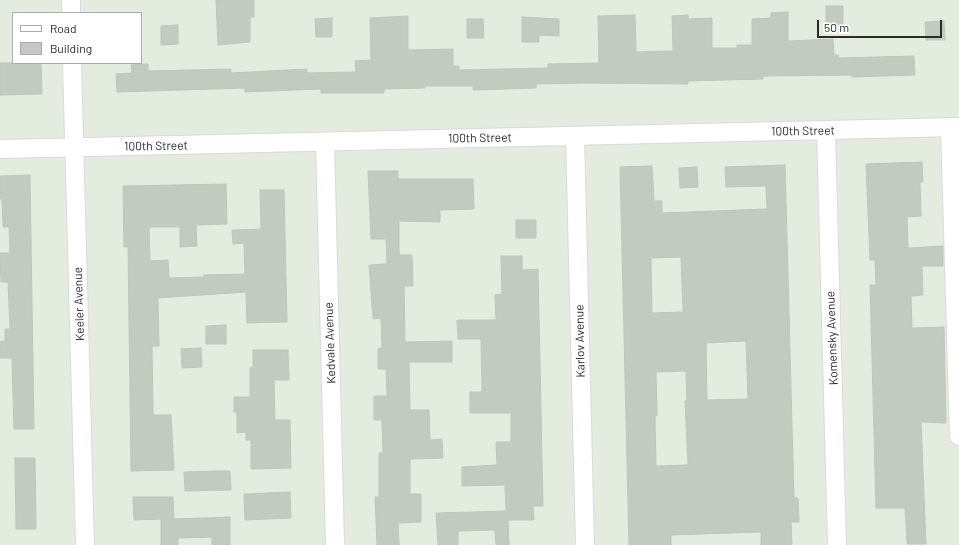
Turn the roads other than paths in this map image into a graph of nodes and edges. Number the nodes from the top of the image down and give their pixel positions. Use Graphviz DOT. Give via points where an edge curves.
graph roads {
  1 [pos="71,0"];
  2 [pos="71,12"];
  3 [pos="72,64"];
  4 [pos="954,127"];
  5 [pos="826,130"];
  6 [pos="575,136"];
  7 [pos="325,142"];
  8 [pos="75,148"];
  9 [pos="0,150"];
  10 [pos="957,313"];
  11 [pos="959,436"];
  12 [pos="85,545"];
  13 [pos="335,545"];
  14 [pos="585,545"];
  15 [pos="837,545"];
  1 -- 2 [label="street"];
  3 -- 8 [label="street, Keeler Avenue"];
  4 -- 5 [label="street, 100th Street"];
  4 -- 10 [label="street"];
  5 -- 6 [label="street, 100th Street"];
  5 -- 15 [label="street, Komensky Avenue"];
  6 -- 7 [label="street, 100th Street"];
  6 -- 14 [label="street, Karlov Avenue"];
  7 -- 8 [label="street, 100th Street"];
  7 -- 13 [label="street, Kedvale Avenue"];
  8 -- 9 [label="street, 100th Street"];
  8 -- 12 [label="street, Keeler Avenue"];
  10 -- 11 [label="street"];
}
